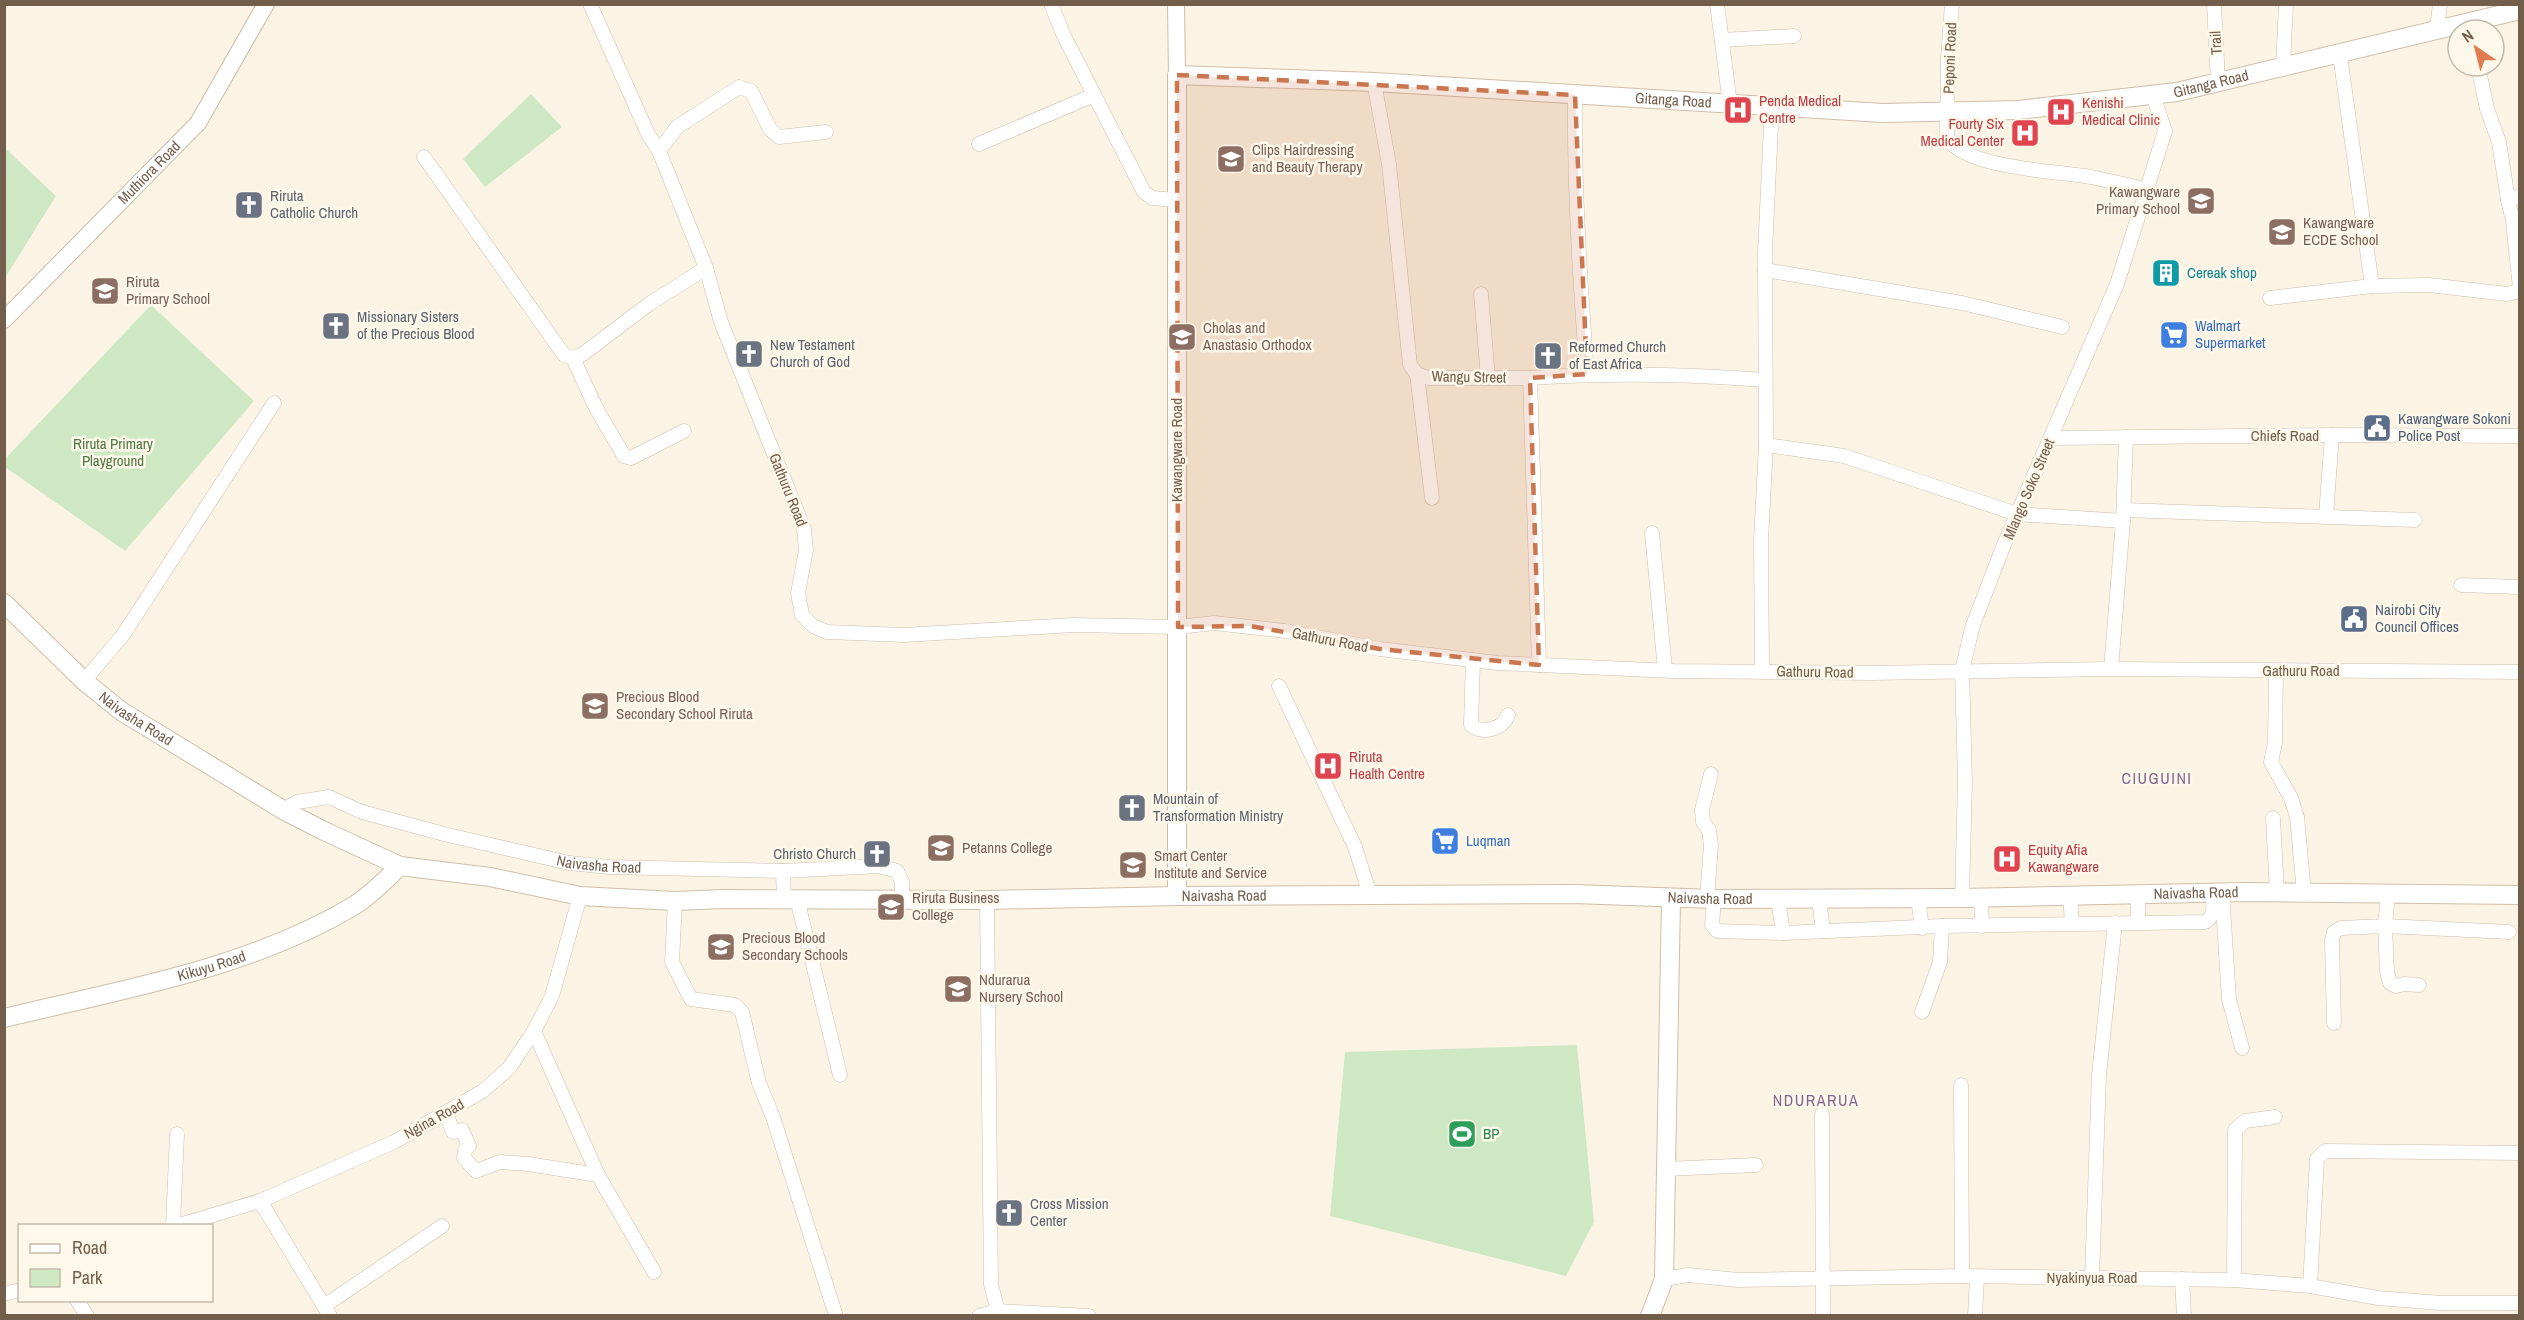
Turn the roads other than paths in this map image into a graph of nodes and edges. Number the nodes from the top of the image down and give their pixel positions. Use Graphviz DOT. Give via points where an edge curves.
graph roads {
  1 [pos="266,4"];
  2 [pos="590,4"];
  3 [pos="1051,4"];
  4 [pos="1176,4"];
  5 [pos="1717,4"];
  6 [pos="1952,4"];
  7 [pos="2214,4"];
  8 [pos="2286,4"];
  9 [pos="2440,4"];
  10 [pos="2520,10"];
  11 [pos="2494,18"];
  12 [pos="2446,28"];
  13 [pos="2437,29"];
  14 [pos="1794,36"];
  15 [pos="1722,40"];
  16 [pos="2340,55"];
  17 [pos="2283,66"];
  18 [pos="1177,75"];
  19 [pos="2481,78"];
  20 [pos="2218,81"];
  21 [pos="1374,82"];
  22 [pos="1575,94"];
  23 [pos="1094,95"];
  24 [pos="2153,95"];
  25 [pos="1730,104"];
  26 [pos="1772,105"];
  27 [pos="1948,112"];
  28 [pos="826,132"];
  29 [pos="979,144"];
  30 [pos="658,151"];
  31 [pos="424,157"];
  32 [pos="2146,189"];
  33 [pos="2514,198"];
  34 [pos="1175,200"];
  35 [pos="706,268"];
  36 [pos="1765,270"];
  37 [pos="2372,285"];
  38 [pos="2520,290"];
  39 [pos="1481,294"];
  40 [pos="2270,298"];
  41 [pos="4,320"];
  42 [pos="2062,327"];
  43 [pos="573,358"];
  44 [pos="1417,374"];
  45 [pos="1587,374"];
  46 [pos="1488,378"];
  47 [pos="1530,378"];
  48 [pos="1765,380"];
  49 [pos="274,403"];
  50 [pos="684,431"];
  51 [pos="2332,435"];
  52 [pos="2520,436"];
  53 [pos="2126,437"];
  54 [pos="2051,438"];
  55 [pos="1766,445"];
  56 [pos="1432,498"];
  57 [pos="2017,514"];
  58 [pos="2123,515"];
  59 [pos="2326,516"];
  60 [pos="2415,520"];
  61 [pos="1652,533"];
  62 [pos="2461,585"];
  63 [pos="2520,587"];
  64 [pos="4,603"];
  65 [pos="1178,627"];
  66 [pos="1473,660"];
  67 [pos="1539,665"];
  68 [pos="2111,669"];
  69 [pos="1665,670"];
  70 [pos="1962,670"];
  71 [pos="1762,672"];
  72 [pos="2276,672"];
  73 [pos="2520,672"];
  74 [pos="84,681"];
  75 [pos="1279,686"];
  76 [pos="1508,715"];
  77 [pos="1711,774"];
  78 [pos="283,810"];
  79 [pos="2273,818"];
  80 [pos="400,866"];
  81 [pos="783,871"];
  82 [pos="2218,893"];
  83 [pos="2277,893"];
  84 [pos="2304,893"];
  85 [pos="2138,894"];
  86 [pos="1370,895"];
  87 [pos="2388,895"];
  88 [pos="2520,895"];
  89 [pos="580,896"];
  90 [pos="1177,896"];
  91 [pos="2070,896"];
  92 [pos="1982,897"];
  93 [pos="1918,898"];
  94 [pos="1962,898"];
  95 [pos="790,899"];
  96 [pos="1671,899"];
  97 [pos="1711,899"];
  98 [pos="1778,899"];
  99 [pos="1819,899"];
  100 [pos="902,900"];
  101 [pos="987,900"];
  102 [pos="675,901"];
  103 [pos="2138,922"];
  104 [pos="2072,923"];
  105 [pos="2115,923"];
  106 [pos="1942,926"];
  107 [pos="1982,926"];
  108 [pos="2385,926"];
  109 [pos="1922,928"];
  110 [pos="1823,931"];
  111 [pos="2509,932"];
  112 [pos="1783,933"];
  113 [pos="2419,985"];
  114 [pos="1922,1012"];
  115 [pos="4,1018"];
  116 [pos="2334,1023"];
  117 [pos="534,1030"];
  118 [pos="2242,1048"];
  119 [pos="840,1075"];
  120 [pos="1961,1085"];
  121 [pos="446,1113"];
  122 [pos="1822,1114"];
  123 [pos="2275,1117"];
  124 [pos="177,1134"];
  125 [pos="2520,1153"];
  126 [pos="1756,1165"];
  127 [pos="1665,1169"];
  128 [pos="598,1175"];
  129 [pos="260,1201"];
  130 [pos="175,1224"];
  131 [pos="182,1224"];
  132 [pos="442,1226"];
  133 [pos="654,1272"];
  134 [pos="1962,1276"];
  135 [pos="1824,1277"];
  136 [pos="1977,1277"];
  137 [pos="2092,1278"];
  138 [pos="1664,1279"];
  139 [pos="2182,1279"];
  140 [pos="2234,1280"];
  141 [pos="2310,1287"];
  142 [pos="78,1302"];
  143 [pos="2516,1307"];
  144 [pos="327,1311"];
  145 [pos="998,1313"];
  146 [pos="87,1316"];
  147 [pos="836,1316"];
  148 [pos="979,1316"];
  149 [pos="1089,1316"];
  150 [pos="1650,1316"];
  151 [pos="1823,1316"];
  152 [pos="1975,1316"];
  153 [pos="2184,1316"];
  1 -- 41 [label="street, Muthiora Road" via="198,123"];
  2 -- 30 [label="street, Gathuru Road"];
  3 -- 23 [label="street"];
  4 -- 18 [label="street, Kawangware Road"];
  5 -- 15 [label="street"];
  6 -- 27 [label="street, Peponi Road"];
  7 -- 20 [label="street, Trail"];
  8 -- 17 [label="street"];
  9 -- 13 [label="street"];
  10 -- 11 [label="main road, Gitanga Road"];
  12 -- 13 [label="main road, Gitanga Road"];
  13 -- 16 [label="main road, Gitanga Road"];
  14 -- 15 [label="street"];
  15 -- 25 [label="street"];
  16 -- 17 [label="main road, Gitanga Road"];
  16 -- 37 [label="street"];
  17 -- 20 [label="main road, Gitanga Road"];
  18 -- 21 [label="main road, Gitanga Road"];
  18 -- 34 [label="main road, Kawangware Road"];
  19 -- 33 [label="street"];
  20 -- 24 [label="main road, Gitanga Road"];
  21 -- 22 [label="main road, Gitanga Road"];
  21 -- 44 [label="street, Wangu Street" via="1389,164 1404,287 1407,350"];
  22 -- 25 [label="main road, Gitanga Road"];
  22 -- 45 [label="street" via="1574,149"];
  23 -- 29 [label="street"];
  23 -- 34 [label="street" via="1144,192 1152,198"];
  24 -- 27 [label="main road, Gitanga Road" via="2018,110"];
  24 -- 32 [label="street, Mlango Soko Street" via="2165,131"];
  25 -- 26 [label="main road, Gitanga Road"];
  26 -- 27 [label="main road, Gitanga Road" via="1883,113"];
  26 -- 36 [label="street"];
  27 -- 32 [label="street, Peponi Road" via="1947,138 1974,156 2001,165"];
  28 -- 30 [label="street" via="779,137 770,129 751,92 739,87 677,127"];
  30 -- 35 [label="street, Gathuru Road"];
  31 -- 43 [label="street" via="552,340 564,355"];
  32 -- 54 [label="street, Mlango Soko Street" via="2117,284"];
  33 -- 38 [label="street"];
  34 -- 65 [label="main road, Kawangware Road"];
  35 -- 43 [label="street"];
  35 -- 65 [label="street, Gathuru Road" via="721,322 804,529 806,550 798,593 801,615 813,626 827,632 904,635 1073,625"];
  36 -- 42 [label="street" via="1962,303"];
  36 -- 48 [label="street"];
  37 -- 38 [label="street" via="2429,285 2507,294"];
  37 -- 40 [label="street"];
  39 -- 46 [label="street"];
  43 -- 50 [label="street" via="624,456 631,458"];
  44 -- 46 [label="street, Wangu Street" via="1428,378"];
  44 -- 56 [label="street"];
  45 -- 47 [label="street, Wangu Street"];
  45 -- 48 [label="street, Wangu Street"];
  46 -- 47 [label="street, Wangu Street"];
  47 -- 67 [label="street"];
  48 -- 55 [label="street"];
  49 -- 74 [label="street" via="123,635"];
  51 -- 52 [label="street, Chiefs Road"];
  51 -- 53 [label="street, Chiefs Road"];
  51 -- 59 [label="street"];
  53 -- 54 [label="street, Chiefs Road"];
  53 -- 58 [label="street"];
  54 -- 57 [label="street, Mlango Soko Street"];
  55 -- 57 [label="street" via="1844,456"];
  55 -- 71 [label="street" via="1761,540"];
  57 -- 58 [label="street"];
  57 -- 70 [label="street, Mlango Soko Street" via="1973,625"];
  58 -- 59 [label="street"];
  58 -- 68 [label="street"];
  59 -- 60 [label="street"];
  61 -- 69 [label="street"];
  62 -- 63 [label="street"];
  64 -- 74 [label="main road, Naivasha Road"];
  65 -- 66 [label="street, Gathuru Road" via="1214,623 1250,626 1380,649"];
  65 -- 90 [label="main road, Kawangware Road"];
  66 -- 67 [label="street, Gathuru Road"];
  66 -- 76 [label="street" via="1471,725 1478,729 1495,728 1505,723"];
  67 -- 69 [label="street, Gathuru Road"];
  68 -- 70 [label="street, Gathuru Road"];
  68 -- 72 [label="street, Gathuru Road"];
  69 -- 71 [label="street, Gathuru Road"];
  70 -- 71 [label="street, Gathuru Road"];
  70 -- 94 [label="street, Mlango Soko Street"];
  72 -- 73 [label="street, Gathuru Road"];
  72 -- 84 [label="street" via="2271,762 2297,817"];
  74 -- 78 [label="main road, Naivasha Road" via="121,711"];
  75 -- 86 [label="street" via="1355,847"];
  77 -- 97 [label="street" via="1702,810 1711,845"];
  78 -- 80 [label="main road, Naivasha Road"];
  78 -- 81 [label="street, Naivasha Road" via="297,802 329,797 372,814 569,863"];
  79 -- 83 [label="street"];
  80 -- 89 [label="main road, Naivasha Road" via="490,877"];
  80 -- 115 [label="main road, Kikuyu Road" via="356,904 289,939 223,964"];
  81 -- 95 [label="street"];
  81 -- 100 [label="street, Naivasha Road" via="879,866 897,871 902,882"];
  82 -- 83 [label="main road, Naivasha Road"];
  82 -- 85 [label="main road, Naivasha Road"];
  82 -- 103 [label="street" via="2213,914 2205,922"];
  82 -- 118 [label="street" via="2229,999"];
  83 -- 84 [label="main road, Naivasha Road"];
  84 -- 87 [label="main road, Naivasha Road"];
  85 -- 91 [label="main road, Naivasha Road"];
  85 -- 103 [label="street"];
  86 -- 90 [label="main road, Naivasha Road"];
  86 -- 96 [label="main road, Naivasha Road" via="1574,894"];
  87 -- 88 [label="main road, Naivasha Road"];
  87 -- 108 [label="street"];
  89 -- 102 [label="main road, Naivasha Road"];
  89 -- 117 [label="street, Ngina Road" via="552,996"];
  90 -- 101 [label="main road, Naivasha Road"];
  91 -- 92 [label="main road, Naivasha Road"];
  91 -- 104 [label="street"];
  92 -- 94 [label="main road, Naivasha Road"];
  92 -- 107 [label="street"];
  93 -- 94 [label="main road, Naivasha Road"];
  93 -- 99 [label="main road, Naivasha Road"];
  93 -- 109 [label="street"];
  95 -- 100 [label="main road, Naivasha Road"];
  95 -- 102 [label="main road, Naivasha Road"];
  95 -- 119 [label="street"];
  96 -- 97 [label="main road, Naivasha Road"];
  96 -- 127 [label="main road"];
  97 -- 98 [label="main road, Naivasha Road"];
  97 -- 112 [label="street" via="1712,926 1717,932"];
  98 -- 99 [label="main road, Naivasha Road"];
  98 -- 112 [label="street"];
  99 -- 110 [label="street"];
  100 -- 101 [label="main road, Naivasha Road"];
  101 -- 145 [label="street" via="991,1284"];
  102 -- 147 [label="street" via="671,946 674,970 691,999 735,1005 741,1012 759,1083"];
  103 -- 105 [label="street"];
  104 -- 105 [label="street"];
  104 -- 107 [label="street"];
  105 -- 137 [label="street" via="2099,1075"];
  106 -- 107 [label="street"];
  106 -- 109 [label="street"];
  106 -- 114 [label="street" via="1940,962"];
  108 -- 111 [label="street"];
  108 -- 113 [label="street" via="2390,983"];
  108 -- 116 [label="street" via="2341,928 2334,932"];
  109 -- 110 [label="street"];
  110 -- 112 [label="street"];
  117 -- 121 [label="street, Ngina Road" via="509,1068 483,1091"];
  117 -- 128 [label="street"];
  120 -- 134 [label="street"];
  121 -- 128 [label="street" via="453,1132 462,1130 469,1146 464,1158 476,1171 500,1162"];
  121 -- 129 [label="street, Ngina Road" via="394,1142"];
  122 -- 135 [label="street"];
  123 -- 140 [label="street" via="2246,1121 2235,1130"];
  124 -- 130 [label="street"];
  125 -- 141 [label="street" via="2325,1151 2317,1159"];
  126 -- 127 [label="street"];
  127 -- 138 [label="main road"];
  128 -- 133 [label="street"];
  129 -- 131 [label="street, Ngina Road"];
  129 -- 144 [label="street"];
  132 -- 144 [label="street"];
  134 -- 135 [label="street, Nyakinyua Road"];
  134 -- 136 [label="street, Nyakinyua Road"];
  135 -- 138 [label="street, Nyakinyua Road" via="1738,1280 1688,1275"];
  135 -- 151 [label="street"];
  136 -- 137 [label="street, Nyakinyua Road"];
  136 -- 152 [label="street"];
  137 -- 139 [label="street, Nyakinyua Road"];
  138 -- 150 [label="main road"];
  139 -- 140 [label="street, Nyakinyua Road"];
  139 -- 153 [label="street"];
  140 -- 141 [label="street, Nyakinyua Road"];
  141 -- 143 [label="street, Nyakinyua Road" via="2378,1298"];
  142 -- 146 [label="street"];
  145 -- 148 [label="street"];
  145 -- 149 [label="street"];
}
